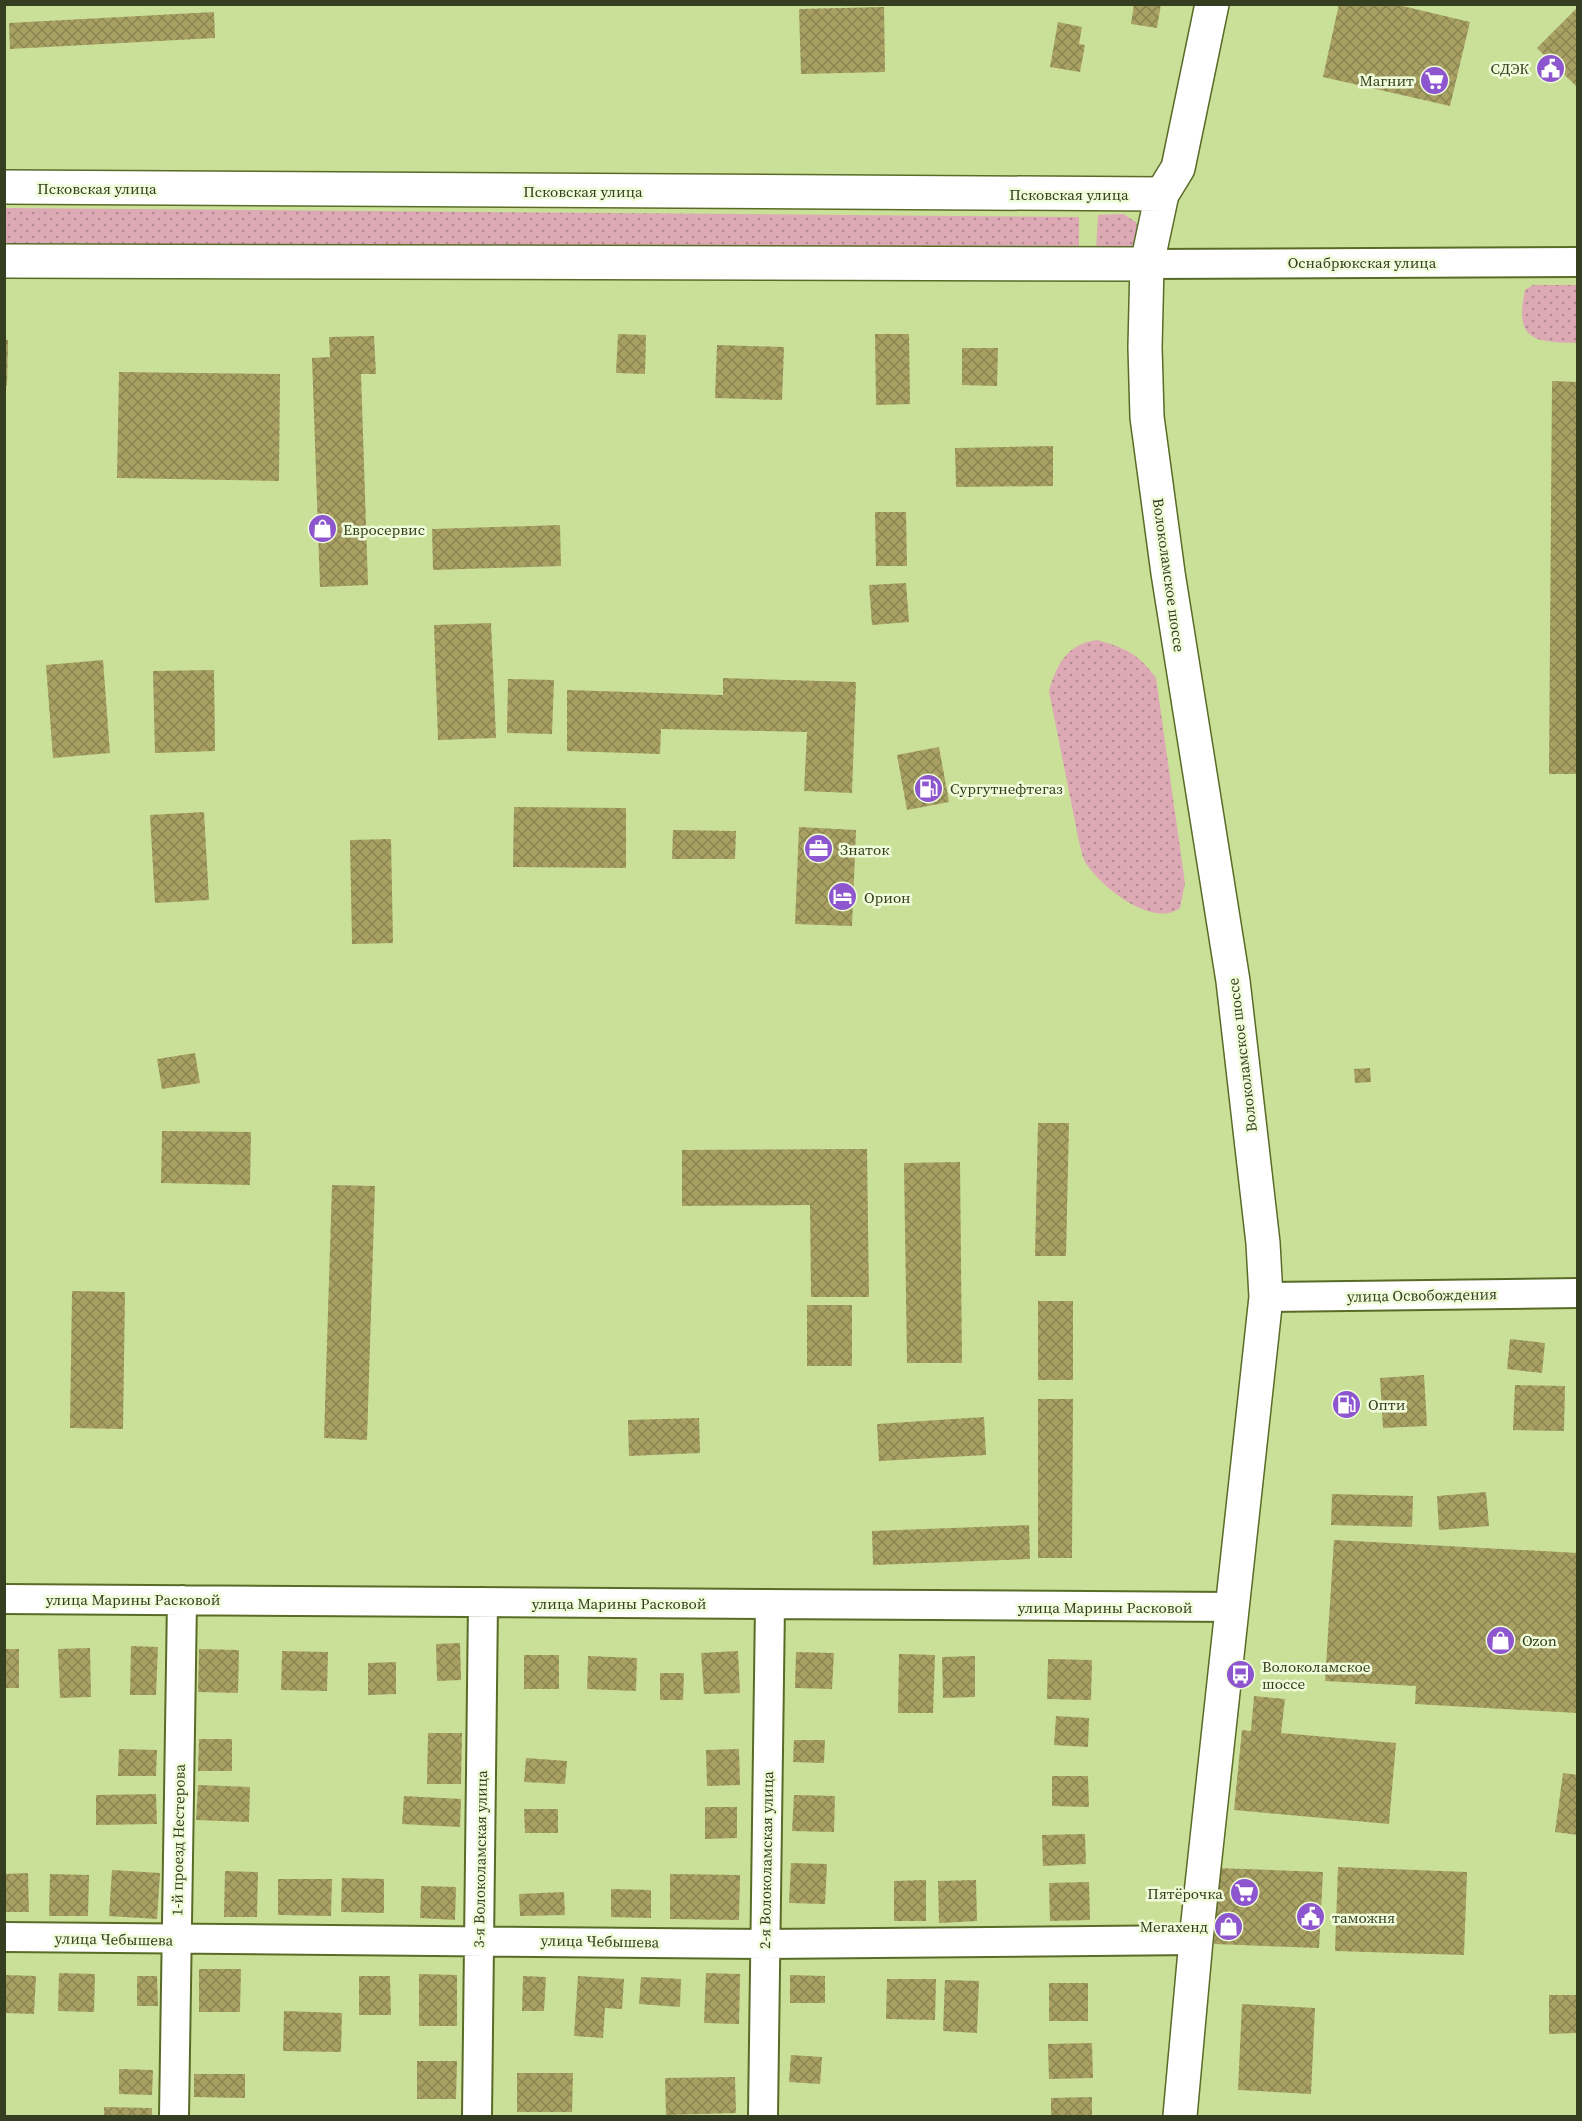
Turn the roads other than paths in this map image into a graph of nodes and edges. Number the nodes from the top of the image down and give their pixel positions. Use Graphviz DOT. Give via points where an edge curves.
graph roads {
  1 [pos="1212,4"];
  2 [pos="4,187"];
  3 [pos="1162,195"];
  4 [pos="4,261"];
  5 [pos="1578,262"];
  6 [pos="1147,264"];
  7 [pos="1578,1293"];
  8 [pos="1266,1297"];
  9 [pos="4,1599"];
  10 [pos="183,1600"];
  11 [pos="483,1602"];
  12 [pos="770,1604"];
  13 [pos="1233,1607"];
  14 [pos="4,1937"];
  15 [pos="177,1940"];
  16 [pos="479,1940"];
  17 [pos="1196,1940"];
  18 [pos="765,1944"];
  19 [pos="174,2116"];
  20 [pos="477,2116"];
  21 [pos="763,2116"];
  22 [pos="1180,2116"];
  1 -- 3 [label="main road, Волоколамское шоссе" via="1178,168"];
  2 -- 3 [label="main road, Псковская улица"];
  3 -- 6 [label="main road, Волоколамское шоссе"];
  4 -- 6 [label="main road"];
  5 -- 6 [label="street, Оснабрюкская улица"];
  6 -- 8 [label="main road, Волоколамское шоссе" via="1147,417 1233,981"];
  7 -- 8 [label="street, улица Освобождения"];
  8 -- 13 [label="main road, Волоколамское шоссе"];
  9 -- 10 [label="street, улица Марины Расковой"];
  10 -- 11 [label="street, улица Марины Расковой"];
  10 -- 15 [label="street, 1-й проезд Нестерова"];
  11 -- 12 [label="street, улица Марины Расковой"];
  11 -- 16 [label="street, 3-я Волоколамская улица"];
  12 -- 13 [label="street, улица Марины Расковой"];
  12 -- 18 [label="street, 2-я Волоколамская улица"];
  13 -- 17 [label="main road, Волоколамское шоссе"];
  14 -- 15 [label="street, улица Чебышева"];
  15 -- 16 [label="street, улица Чебышева"];
  15 -- 19 [label="street, 1-й проезд Нестерова"];
  16 -- 18 [label="street, улица Чебышева"];
  16 -- 20 [label="street, 3-я Волоколамская улица"];
  17 -- 18 [label="street, улица Чебышева"];
  17 -- 22 [label="main road, Волоколамское шоссе"];
  18 -- 21 [label="street, 2-я Волоколамская улица"];
}
